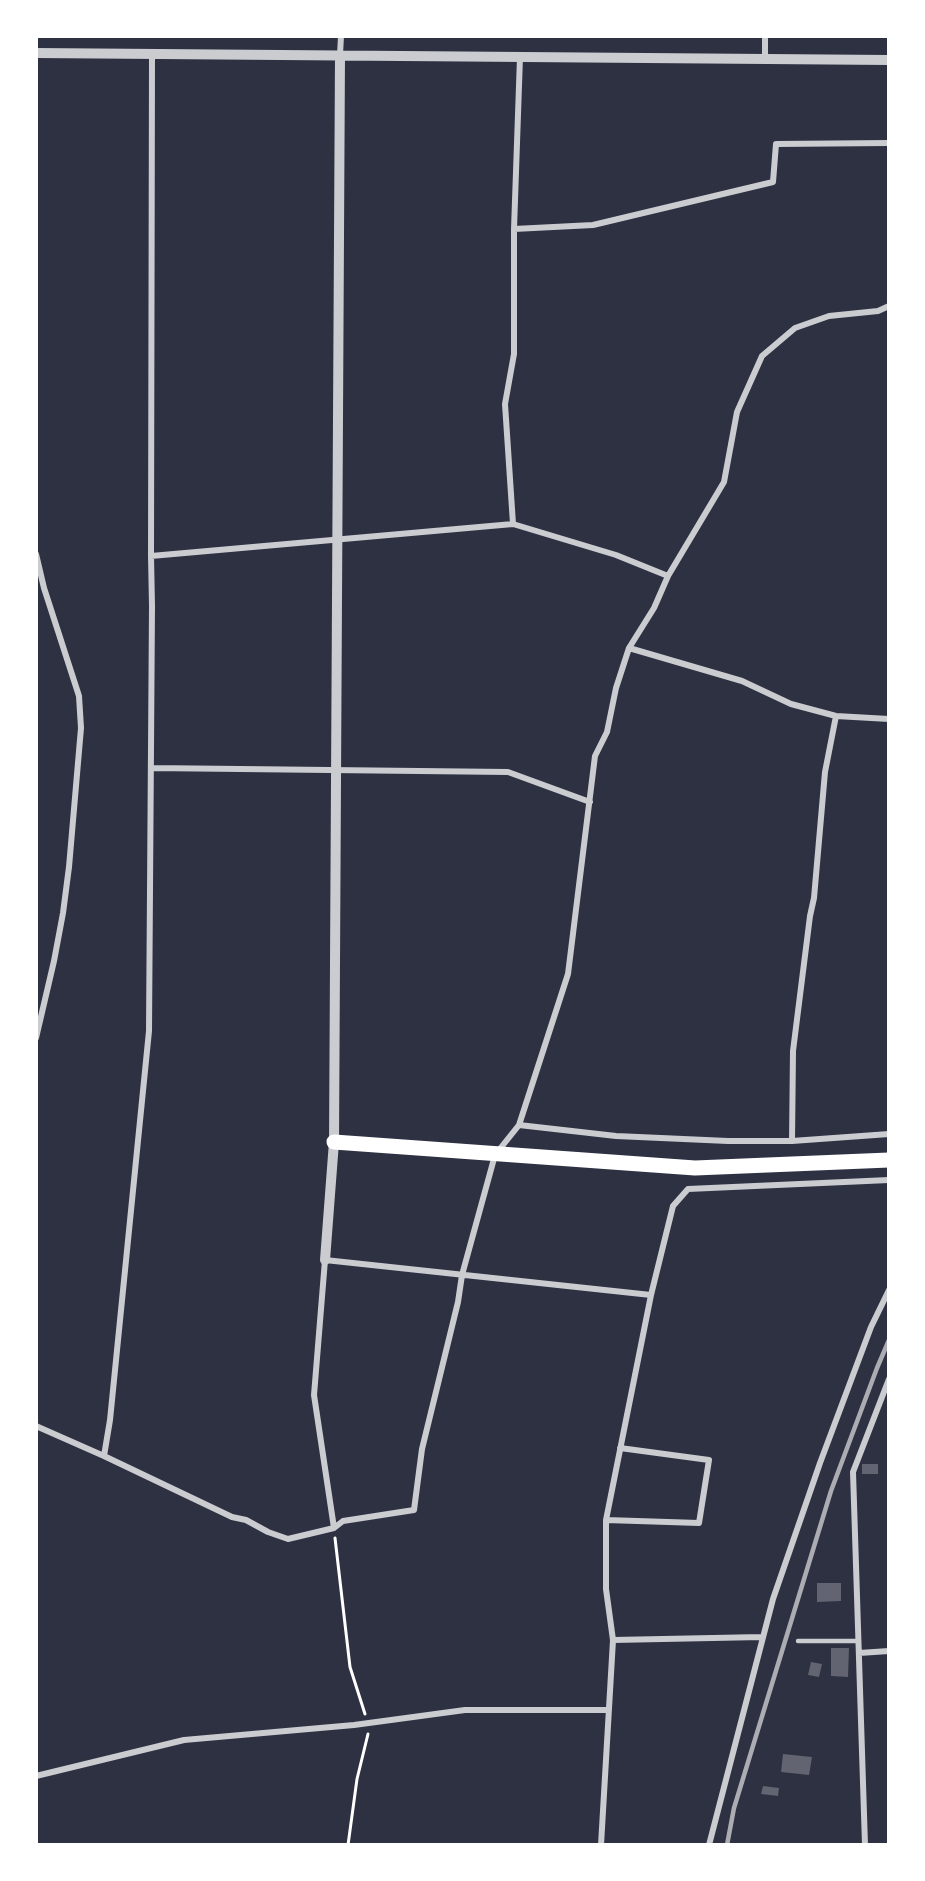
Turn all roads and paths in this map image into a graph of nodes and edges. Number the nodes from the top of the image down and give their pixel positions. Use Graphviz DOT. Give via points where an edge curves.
graph roads {
  1 [pos="341,36"];
  2 [pos="765,36"];
  3 [pos="36,53"];
  4 [pos="152,54"];
  5 [pos="340,55"];
  6 [pos="520,57"];
  7 [pos="765,58"];
  8 [pos="889,60"];
  9 [pos="889,143"];
  10 [pos="514,229"];
  11 [pos="889,306"];
  12 [pos="513,524"];
  13 [pos="337,539"];
  14 [pos="36,554"];
  15 [pos="151,556"];
  16 [pos="668,576"];
  17 [pos="629,648"];
  18 [pos="836,716"];
  19 [pos="889,719"];
  20 [pos="151,768"];
  21 [pos="335,771"];
  22 [pos="590,802"];
  23 [pos="36,1038"];
  24 [pos="519,1125"];
  25 [pos="889,1134"];
  26 [pos="792,1141"];
  27 [pos="334,1142"];
  28 [pos="495,1155"];
  29 [pos="889,1160"];
  30 [pos="889,1180"];
  31 [pos="325,1260"];
  32 [pos="462,1275"];
  33 [pos="889,1290"];
  34 [pos="651,1295"];
  35 [pos="889,1379"];
  36 [pos="36,1426"];
  37 [pos="620,1448"];
  38 [pos="104,1456"];
  39 [pos="606,1520"];
  40 [pos="334,1528"];
  41 [pos="762,1637"];
  42 [pos="613,1640"];
  43 [pos="798,1641"];
  44 [pos="858,1641"];
  45 [pos="889,1651"];
  46 [pos="859,1653"];
  47 [pos="609,1710"];
  48 [pos="370,1722"];
  49 [pos="36,1776"];
  50 [pos="348,1845"];
  51 [pos="601,1845"];
  52 [pos="709,1845"];
  53 [pos="865,1845"];
  1 -- 5 [label="street"];
  2 -- 7 [label="street"];
  3 -- 4 [label="street"];
  4 -- 5 [label="street"];
  4 -- 15 [label="street"];
  5 -- 6 [label="street"];
  5 -- 13 [label="street"];
  6 -- 7 [label="street"];
  6 -- 10 [label="street"];
  7 -- 8 [label="street"];
  9 -- 10 [label="street" via="776,144 773,182 593,225"];
  10 -- 12 [label="street" via="514,354 506,404"];
  11 -- 16 [label="street" via="878,311 830,316 795,328 762,356 737,411 724,482"];
  12 -- 13 [label="street"];
  12 -- 16 [label="street" via="616,555"];
  13 -- 15 [label="street"];
  13 -- 21 [label="street"];
  14 -- 23 [label="street" via="79,696 81,728 63,913"];
  15 -- 20 [label="street"];
  16 -- 17 [label="street"];
  17 -- 18 [label="street" via="742,681 791,704"];
  17 -- 22 [label="street" via="607,732 595,756"];
  18 -- 19 [label="street"];
  18 -- 26 [label="street" via="825,772 814,898 793,1050"];
  20 -- 21 [label="street"];
  20 -- 38 [label="street" via="149,1031"];
  21 -- 22 [label="street" via="508,771"];
  21 -- 27 [label="street"];
  22 -- 24 [label="street" via="568,974"];
  24 -- 26 [label="street" via="616,1136"];
  24 -- 28 [label="street"];
  25 -- 26 [label="street"];
  27 -- 28 [label="main road"];
  27 -- 31 [label="street"];
  28 -- 29 [label="main road" via="695,1168"];
  28 -- 32 [label="street"];
  30 -- 34 [label="street" via="688,1189 673,1206"];
  31 -- 32 [label="street"];
  31 -- 40 [label="street" via="314,1395"];
  32 -- 34 [label="street"];
  32 -- 40 [label="street" via="422,1449 414,1510 343,1521"];
  33 -- 41 [label="street" via="820,1463"];
  34 -- 37 [label="street"];
  35 -- 44 [label="street" via="854,1472"];
  36 -- 38 [label="street"];
  37 -- 39 [label="street"];
  37 -- 39 [label="street" via="709,1460 699,1523"];
  38 -- 40 [label="street" via="288,1539"];
  39 -- 42 [label="street" via="606,1589"];
  40 -- 48 [label="path" via="350,1667"];
  41 -- 42 [label="street"];
  41 -- 52 [label="street"];
  42 -- 47 [label="street"];
  43 -- 44 [label="lane"];
  44 -- 46 [label="street"];
  45 -- 46 [label="street"];
  46 -- 53 [label="street"];
  47 -- 48 [label="street" via="465,1710"];
  47 -- 51 [label="street"];
  48 -- 49 [label="street" via="184,1740"];
  48 -- 50 [label="path"];
}
